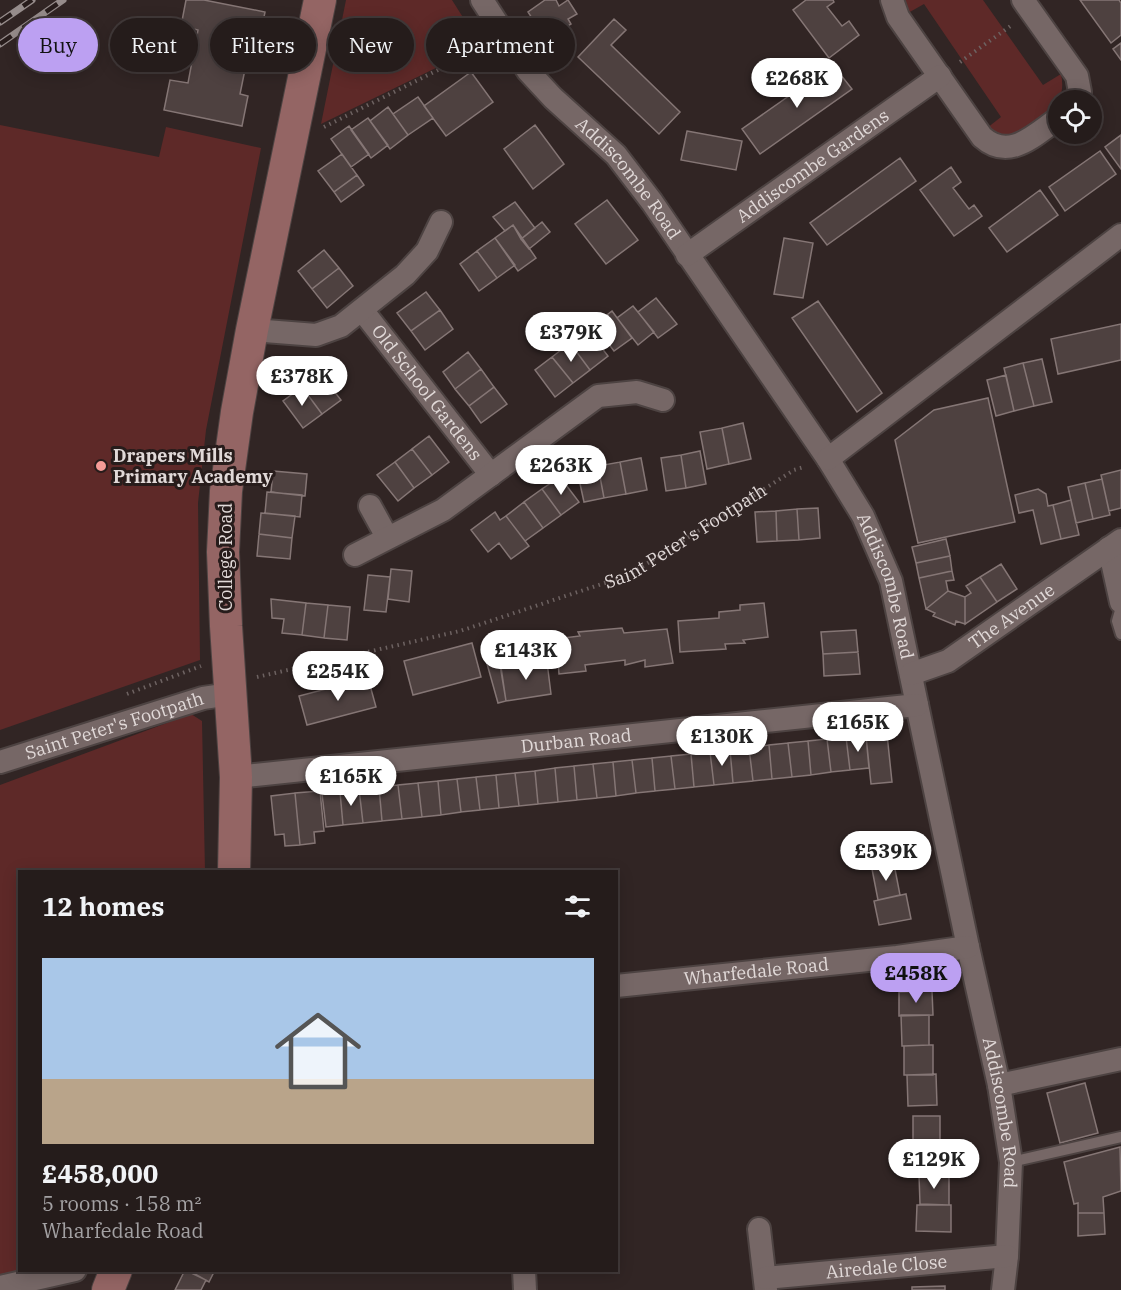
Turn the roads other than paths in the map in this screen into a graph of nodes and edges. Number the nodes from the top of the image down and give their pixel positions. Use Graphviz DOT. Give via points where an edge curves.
graph roads {
  1 [pos="320,0"];
  2 [pos="482,0"];
  3 [pos="892,0"];
  4 [pos="1027,6"];
  5 [pos="940,76"];
  6 [pos="1080,90"];
  7 [pos="1048,125"];
  8 [pos="441,222"];
  9 [pos="1121,235"];
  10 [pos="687,255"];
  11 [pos="362,310"];
  12 [pos="252,330"];
  13 [pos="663,400"];
  14 [pos="828,459"];
  15 [pos="491,474"];
  16 [pos="370,506"];
  17 [pos="387,537"];
  18 [pos="1115,544"];
  19 [pos="355,555"];
  20 [pos="1121,602"];
  21 [pos="1121,607"];
  22 [pos="1121,634"];
  23 [pos="911,674"];
  24 [pos="242,686"];
  25 [pos="917,705"];
  26 [pos="0,762"];
  27 [pos="236,777"];
  28 [pos="234,870"];
  29 [pos="968,947"];
  30 [pos="618,986"];
  31 [pos="1121,1059"];
  32 [pos="999,1085"];
  33 [pos="1121,1137"];
  34 [pos="1011,1162"];
  35 [pos="759,1229"];
  36 [pos="1007,1256"];
  37 [pos="66,1272"];
  38 [pos="115,1272"];
  39 [pos="524,1272"];
  40 [pos="765,1284"];
  41 [pos="0,1287"];
  42 [pos="108,1290"];
  43 [pos="525,1290"];
  44 [pos="1003,1290"];
  1 -- 12 [label="main road, College Road"];
  2 -- 10 [label="street, Addiscombe Road" via="528,71 616,155"];
  3 -- 5 [label="street" via="898,17"];
  4 -- 6 [label="street" via="1077,76"];
  5 -- 7 [label="street" via="990,144 999,148 1019,145"];
  5 -- 10 [label="street, Addiscombe Gardens"];
  8 -- 11 [label="street, Old School Gardens" via="427,250 405,275"];
  9 -- 14 [label="street"];
  10 -- 14 [label="street, Addiscombe Road"];
  11 -- 12 [label="street, Old School Gardens" via="341,326 316,335"];
  11 -- 15 [label="street, Old School Gardens"];
  12 -- 24 [label="main road, College Road" via="226,491 224,552"];
  13 -- 15 [label="street, Old School Gardens" via="638,392 598,396"];
  14 -- 23 [label="street, Addiscombe Road" via="864,516 891,581"];
  15 -- 17 [label="street, Old School Gardens" via="443,510"];
  16 -- 17 [label="street"];
  17 -- 19 [label="street, Old School Gardens"];
  18 -- 20 [label="street, The Avenue"];
  18 -- 23 [label="street, The Avenue" via="948,661"];
  21 -- 22 [label="lane"];
  23 -- 25 [label="street, Addiscombe Road"];
  24 -- 26 [label="street, Saint Peter's Footpath"];
  24 -- 27 [label="main road, College Road"];
  25 -- 27 [label="street, Durban Road"];
  25 -- 29 [label="street, Addiscombe Road"];
  27 -- 28 [label="main road, College Road"];
  29 -- 30 [label="street, Wharfedale Road"];
  29 -- 32 [label="street, Addiscombe Road"];
  31 -- 32 [label="street"];
  32 -- 34 [label="street, Addiscombe Road"];
  33 -- 34 [label="lane"];
  34 -- 36 [label="street, Addiscombe Road"];
  35 -- 40 [label="street, Airedale Close"];
  36 -- 40 [label="street, Airedale Close"];
  36 -- 44 [label="street, Addiscombe Road"];
  37 -- 41 [label="street"];
  38 -- 42 [label="main road"];
  39 -- 43 [label="street"];
}
